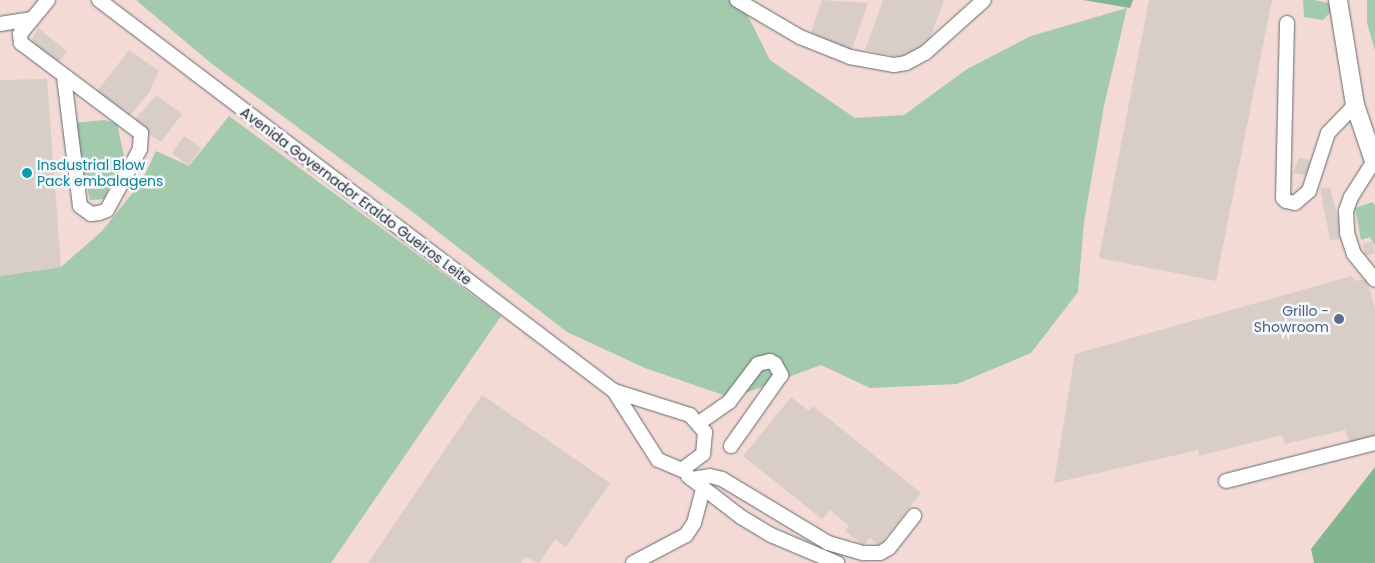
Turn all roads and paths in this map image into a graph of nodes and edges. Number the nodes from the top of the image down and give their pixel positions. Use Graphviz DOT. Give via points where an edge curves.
graph roads {
  1 [pos="48,0"];
  2 [pos="99,0"];
  3 [pos="737,0"];
  4 [pos="984,0"];
  5 [pos="1338,0"];
  6 [pos="31,19"];
  7 [pos="1287,23"];
  8 [pos="0,24"];
  9 [pos="64,77"];
  10 [pos="1355,105"];
  11 [pos="1375,163"];
  12 [pos="1375,280"];
  13 [pos="614,390"];
  14 [pos="699,423"];
  15 [pos="1375,443"];
  16 [pos="731,446"];
  17 [pos="687,474"];
  18 [pos="1226,481"];
  19 [pos="702,489"];
  20 [pos="914,516"];
  21 [pos="634,563"];
  22 [pos="837,563"];
  1 -- 6 [label="street"];
  2 -- 13 [label="street, Avenida Governador Eraldo Gueiros Leite"];
  3 -- 4 [label="street" via="800,37 850,58 894,65 925,53"];
  5 -- 10 [label="main road"];
  6 -- 8 [label="street"];
  6 -- 9 [label="street" via="20,34 21,44"];
  7 -- 10 [label="street" via="1283,198 1286,201 1295,203 1309,191 1328,133"];
  9 -- 9 [label="street" via="141,133 140,149 107,210 100,213 91,214 80,206"];
  10 -- 11 [label="main road"];
  11 -- 12 [label="street" via="1351,197 1346,211 1347,233 1354,254"];
  13 -- 14 [label="street, Avenida Governador Eraldo Gueiros Leite" via="690,415"];
  13 -- 17 [label="street, Avenida Governador Eraldo Gueiros Leite" via="653,454 663,463"];
  14 -- 16 [label="street" via="728,402 758,364 770,361 775,364 781,375"];
  14 -- 17 [label="street" via="705,432 703,454"];
  15 -- 18 [label="street"];
  17 -- 19 [label="street"];
  17 -- 20 [label="street" via="722,480 828,543 864,553 880,553 889,548"];
  19 -- 21 [label="street" via="694,523 686,534"];
  19 -- 22 [label="street" via="771,535"];
}
